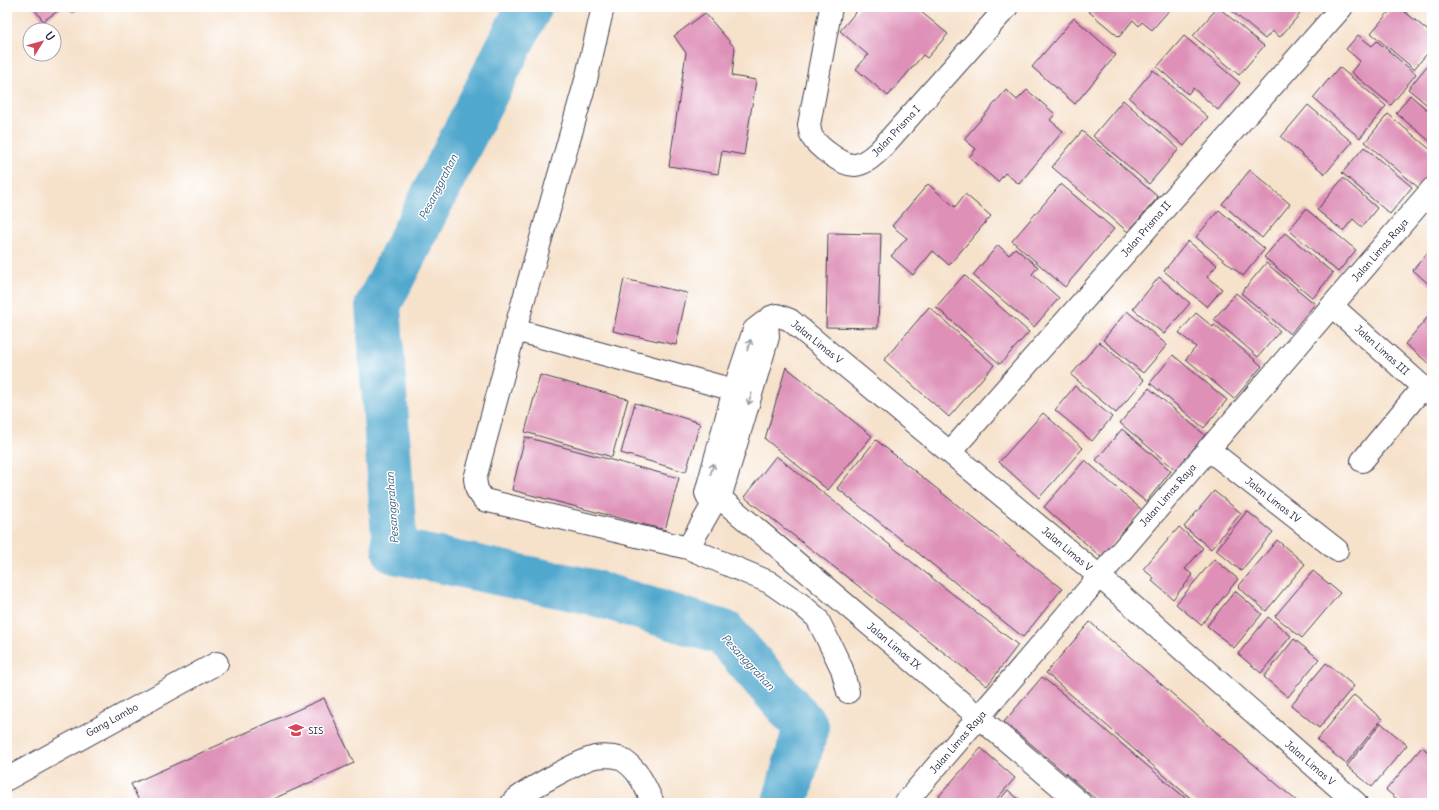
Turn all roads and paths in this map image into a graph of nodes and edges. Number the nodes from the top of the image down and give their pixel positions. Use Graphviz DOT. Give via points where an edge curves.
graph roads {
  1 [pos="603,7"];
  2 [pos="831,7"];
  3 [pos="1007,7"];
  4 [pos="1342,7"];
  5 [pos="1432,189"];
  6 [pos="1332,306"];
  7 [pos="767,320"];
  8 [pos="515,330"];
  9 [pos="734,390"];
  10 [pos="1427,391"];
  11 [pos="1208,449"];
  12 [pos="951,451"];
  13 [pos="1362,461"];
  14 [pos="712,499"];
  15 [pos="688,548"];
  16 [pos="1338,550"];
  17 [pos="1099,576"];
  18 [pos="217,663"];
  19 [pos="848,692"];
  20 [pos="979,718"];
  21 [pos="7,779"];
  22 [pos="512,803"];
  23 [pos="654,803"];
  24 [pos="905,803"];
  25 [pos="1080,803"];
  26 [pos="1356,803"];
  1 -- 8 [label="street" via="586,80"];
  2 -- 3 [label="street, Jalan Prisma I" via="809,125 811,136 818,145 840,161 855,165 866,162 879,151"];
  4 -- 12 [label="street, Jalan Prisma II"];
  5 -- 6 [label="street, Jalan Limas Raya"];
  6 -- 10 [label="street, Jalan Limas III"];
  6 -- 11 [label="street, Jalan Limas Raya"];
  9 -- 7 [label="street, one-way" via="754,330"];
  7 -- 12 [label="street, Jalan Limas V" via="777,315 790,320"];
  7 -- 14 [label="street, one-way" via="768,337"];
  8 -- 9 [label="street"];
  8 -- 15 [label="street" via="474,479 477,490 484,500"];
  14 -- 9 [label="street, one-way"];
  10 -- 13 [label="street"];
  11 -- 16 [label="street, Jalan Limas IV"];
  11 -- 17 [label="street, Jalan Limas Raya"];
  12 -- 17 [label="street, Jalan Limas V"];
  14 -- 15 [label="street"];
  14 -- 20 [label="street, Jalan Limas IX"];
  15 -- 19 [label="street" via="769,582 817,618 842,669"];
  17 -- 20 [label="street, Jalan Limas Raya"];
  17 -- 26 [label="street, Jalan Limas V"];
  18 -- 21 [label="street, Gang Lambo"];
  20 -- 24 [label="street, Jalan Limas Raya"];
  20 -- 25 [label="street, Jalan Limas IX"];
  22 -- 23 [label="street" via="545,781 595,757 618,757 638,772"];
}
